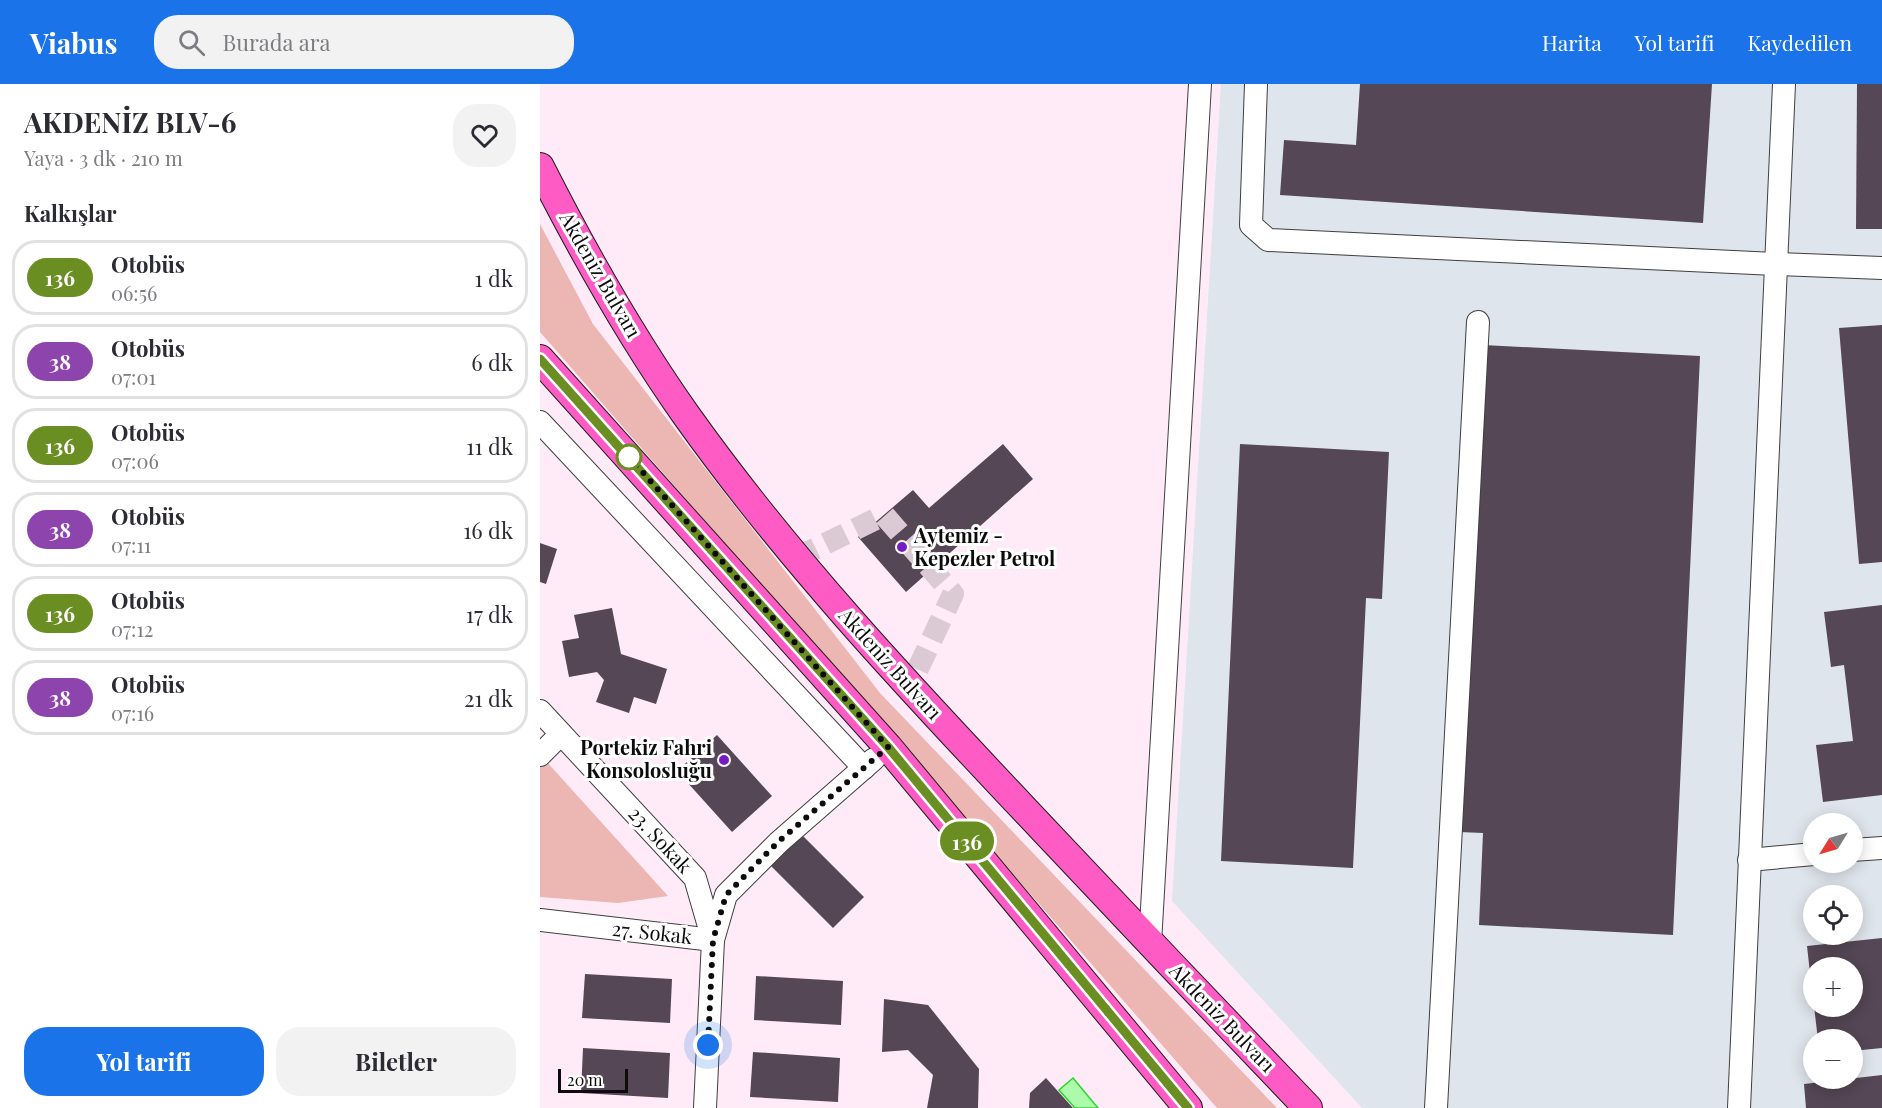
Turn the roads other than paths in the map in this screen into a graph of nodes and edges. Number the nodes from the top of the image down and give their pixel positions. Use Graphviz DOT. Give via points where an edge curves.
graph roads {
  1 [pos="1200,84"];
  2 [pos="1256,84"];
  3 [pos="1784,84"];
  4 [pos="540,167"];
  5 [pos="1775,264"];
  6 [pos="1882,268"];
  7 [pos="1478,322"];
  8 [pos="540,359"];
  9 [pos="540,422"];
  10 [pos="540,711"];
  11 [pos="561,734"];
  12 [pos="888,747"];
  13 [pos="540,755"];
  14 [pos="864,768"];
  15 [pos="1882,848"];
  16 [pos="1863,849"];
  17 [pos="1803,855"];
  18 [pos="1749,860"];
  19 [pos="540,920"];
  20 [pos="713,940"];
  21 [pos="1150,943"];
  22 [pos="705,1108"];
  23 [pos="1188,1108"];
  24 [pos="1308,1108"];
  25 [pos="1436,1108"];
  26 [pos="1739,1108"];
  1 -- 21 [label="street"];
  2 -- 5 [label="street" via="1251,225 1268,240"];
  3 -- 5 [label="street"];
  4 -- 21 [label="main road, Akdeniz Bulvarı" via="643,351 686,416 796,558 909,688"];
  5 -- 6 [label="street"];
  5 -- 18 [label="street"];
  7 -- 25 [label="street"];
  8 -- 12 [label="main road"];
  9 -- 14 [label="street"];
  10 -- 11 [label="street, 23. Sokak"];
  11 -- 13 [label="street"];
  11 -- 20 [label="street, 23. Sokak" via="695,878"];
  12 -- 14 [label="street, 27. Sokak"];
  12 -- 23 [label="main road"];
  14 -- 20 [label="street, 27. Sokak" via="778,842 726,895"];
  15 -- 16 [label="street"];
  17 -- 18 [label="street"];
  18 -- 26 [label="street"];
  19 -- 20 [label="street, 27. Sokak"];
  20 -- 22 [label="street, 23. Sokak"];
  21 -- 24 [label="main road, Akdeniz Bulvarı"];
}
